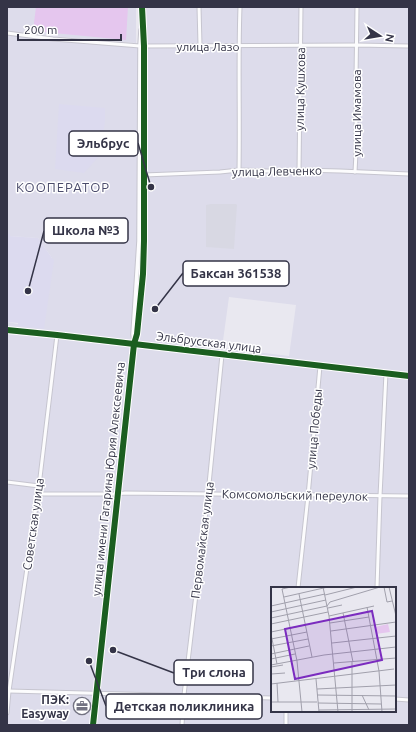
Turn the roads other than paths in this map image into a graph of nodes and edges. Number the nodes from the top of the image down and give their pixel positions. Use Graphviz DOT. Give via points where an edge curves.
graph roads {
  1 [pos="142,7"];
  2 [pos="200,7"];
  3 [pos="240,7"];
  4 [pos="301,7"];
  5 [pos="358,7"];
  6 [pos="142,19"];
  7 [pos="7,33"];
  8 [pos="200,45"];
  9 [pos="301,45"];
  10 [pos="356,45"];
  11 [pos="140,46"];
  12 [pos="144,46"];
  13 [pos="239,46"];
  14 [pos="409,46"];
  15 [pos="239,170"];
  16 [pos="299,171"];
  17 [pos="355,172"];
  18 [pos="409,174"];
  19 [pos="144,175"];
  20 [pos="7,330"];
  21 [pos="57,335"];
  22 [pos="134,344"];
  23 [pos="222,355"];
  24 [pos="320,366"];
  25 [pos="386,373"];
  26 [pos="409,376"];
  27 [pos="7,482"];
  28 [pos="39,486"];
  29 [pos="38,494"];
  30 [pos="117,494"];
  31 [pos="208,494"];
  32 [pos="308,496"];
  33 [pos="380,496"];
  34 [pos="409,496"];
  35 [pos="298,587"];
  36 [pos="377,587"];
  37 [pos="8,691"];
  38 [pos="96,693"];
  39 [pos="184,695"];
  40 [pos="271,698"];
  41 [pos="396,699"];
  42 [pos="409,700"];
  43 [pos="286,712"];
  44 [pos="7,713"];
  45 [pos="93,725"];
  46 [pos="182,725"];
  47 [pos="286,725"];
  1 -- 6 [label="street, улица имени Гагарина Юрия Алексеевича"];
  2 -- 8 [label="street"];
  3 -- 13 [label="street"];
  4 -- 9 [label="street, улица Кушхова"];
  5 -- 10 [label="street, улица Имамова"];
  6 -- 11 [label="street, улица имени Гагарина Юрия Алексеевича"];
  6 -- 12 [label="street, улица имени Гагарина Юрия Алексеевича"];
  7 -- 11 [label="street, улица Лазо"];
  8 -- 12 [label="street, улица Лазо"];
  8 -- 13 [label="street, улица Лазо"];
  9 -- 10 [label="street, улица Лазо"];
  9 -- 13 [label="street, улица Лазо"];
  9 -- 16 [label="street, улица Кушхова"];
  10 -- 14 [label="street, улица Лазо"];
  10 -- 17 [label="street, улица Имамова"];
  11 -- 12 [label="street, улица Лазо"];
  11 -- 22 [label="street, улица имени Гагарина Юрия Алексеевича" via="139,241"];
  12 -- 19 [label="street, улица имени Гагарина Юрия Алексеевича"];
  13 -- 15 [label="street"];
  15 -- 16 [label="street, улица Левченко"];
  15 -- 19 [label="street, улица Левченко"];
  16 -- 17 [label="street, улица Левченко"];
  17 -- 18 [label="street, улица Левченко"];
  19 -- 22 [label="street, улица имени Гагарина Юрия Алексеевича" via="143,272"];
  20 -- 21 [label="street, Эльбрусская улица"];
  21 -- 22 [label="street, Эльбрусская улица"];
  21 -- 28 [label="street, Советская улица"];
  22 -- 23 [label="street, Эльбрусская улица"];
  22 -- 30 [label="street, улица имени Гагарина Юрия Алексеевича"];
  23 -- 24 [label="street, Эльбрусская улица"];
  23 -- 31 [label="street, Первомайская улица"];
  24 -- 25 [label="street, Эльбрусская улица"];
  24 -- 32 [label="street, улица Победы"];
  25 -- 26 [label="street, Эльбрусская улица"];
  25 -- 33 [label="street"];
  27 -- 28 [label="street"];
  28 -- 29 [label="street, Советская улица"];
  29 -- 30 [label="street, Комсомольский переулок"];
  29 -- 37 [label="street, Советская улица"];
  30 -- 31 [label="street, Комсомольский переулок"];
  30 -- 38 [label="street, улица имени Гагарина Юрия Алексеевича"];
  31 -- 32 [label="street, Комсомольский переулок"];
  31 -- 39 [label="street, Первомайская улица"];
  32 -- 33 [label="street, Комсомольский переулок"];
  32 -- 35 [label="street, улица Победы"];
  33 -- 34 [label="street, Комсомольский переулок"];
  33 -- 36 [label="street"];
  37 -- 38 [label="street"];
  37 -- 44 [label="street, Советская улица"];
  38 -- 39 [label="street"];
  38 -- 45 [label="street, улица имени Гагарина Юрия Алексеевича"];
  39 -- 40 [label="street"];
  39 -- 46 [label="street, Первомайская улица"];
  41 -- 42 [label="street"];
  43 -- 47 [label="street"];
}
